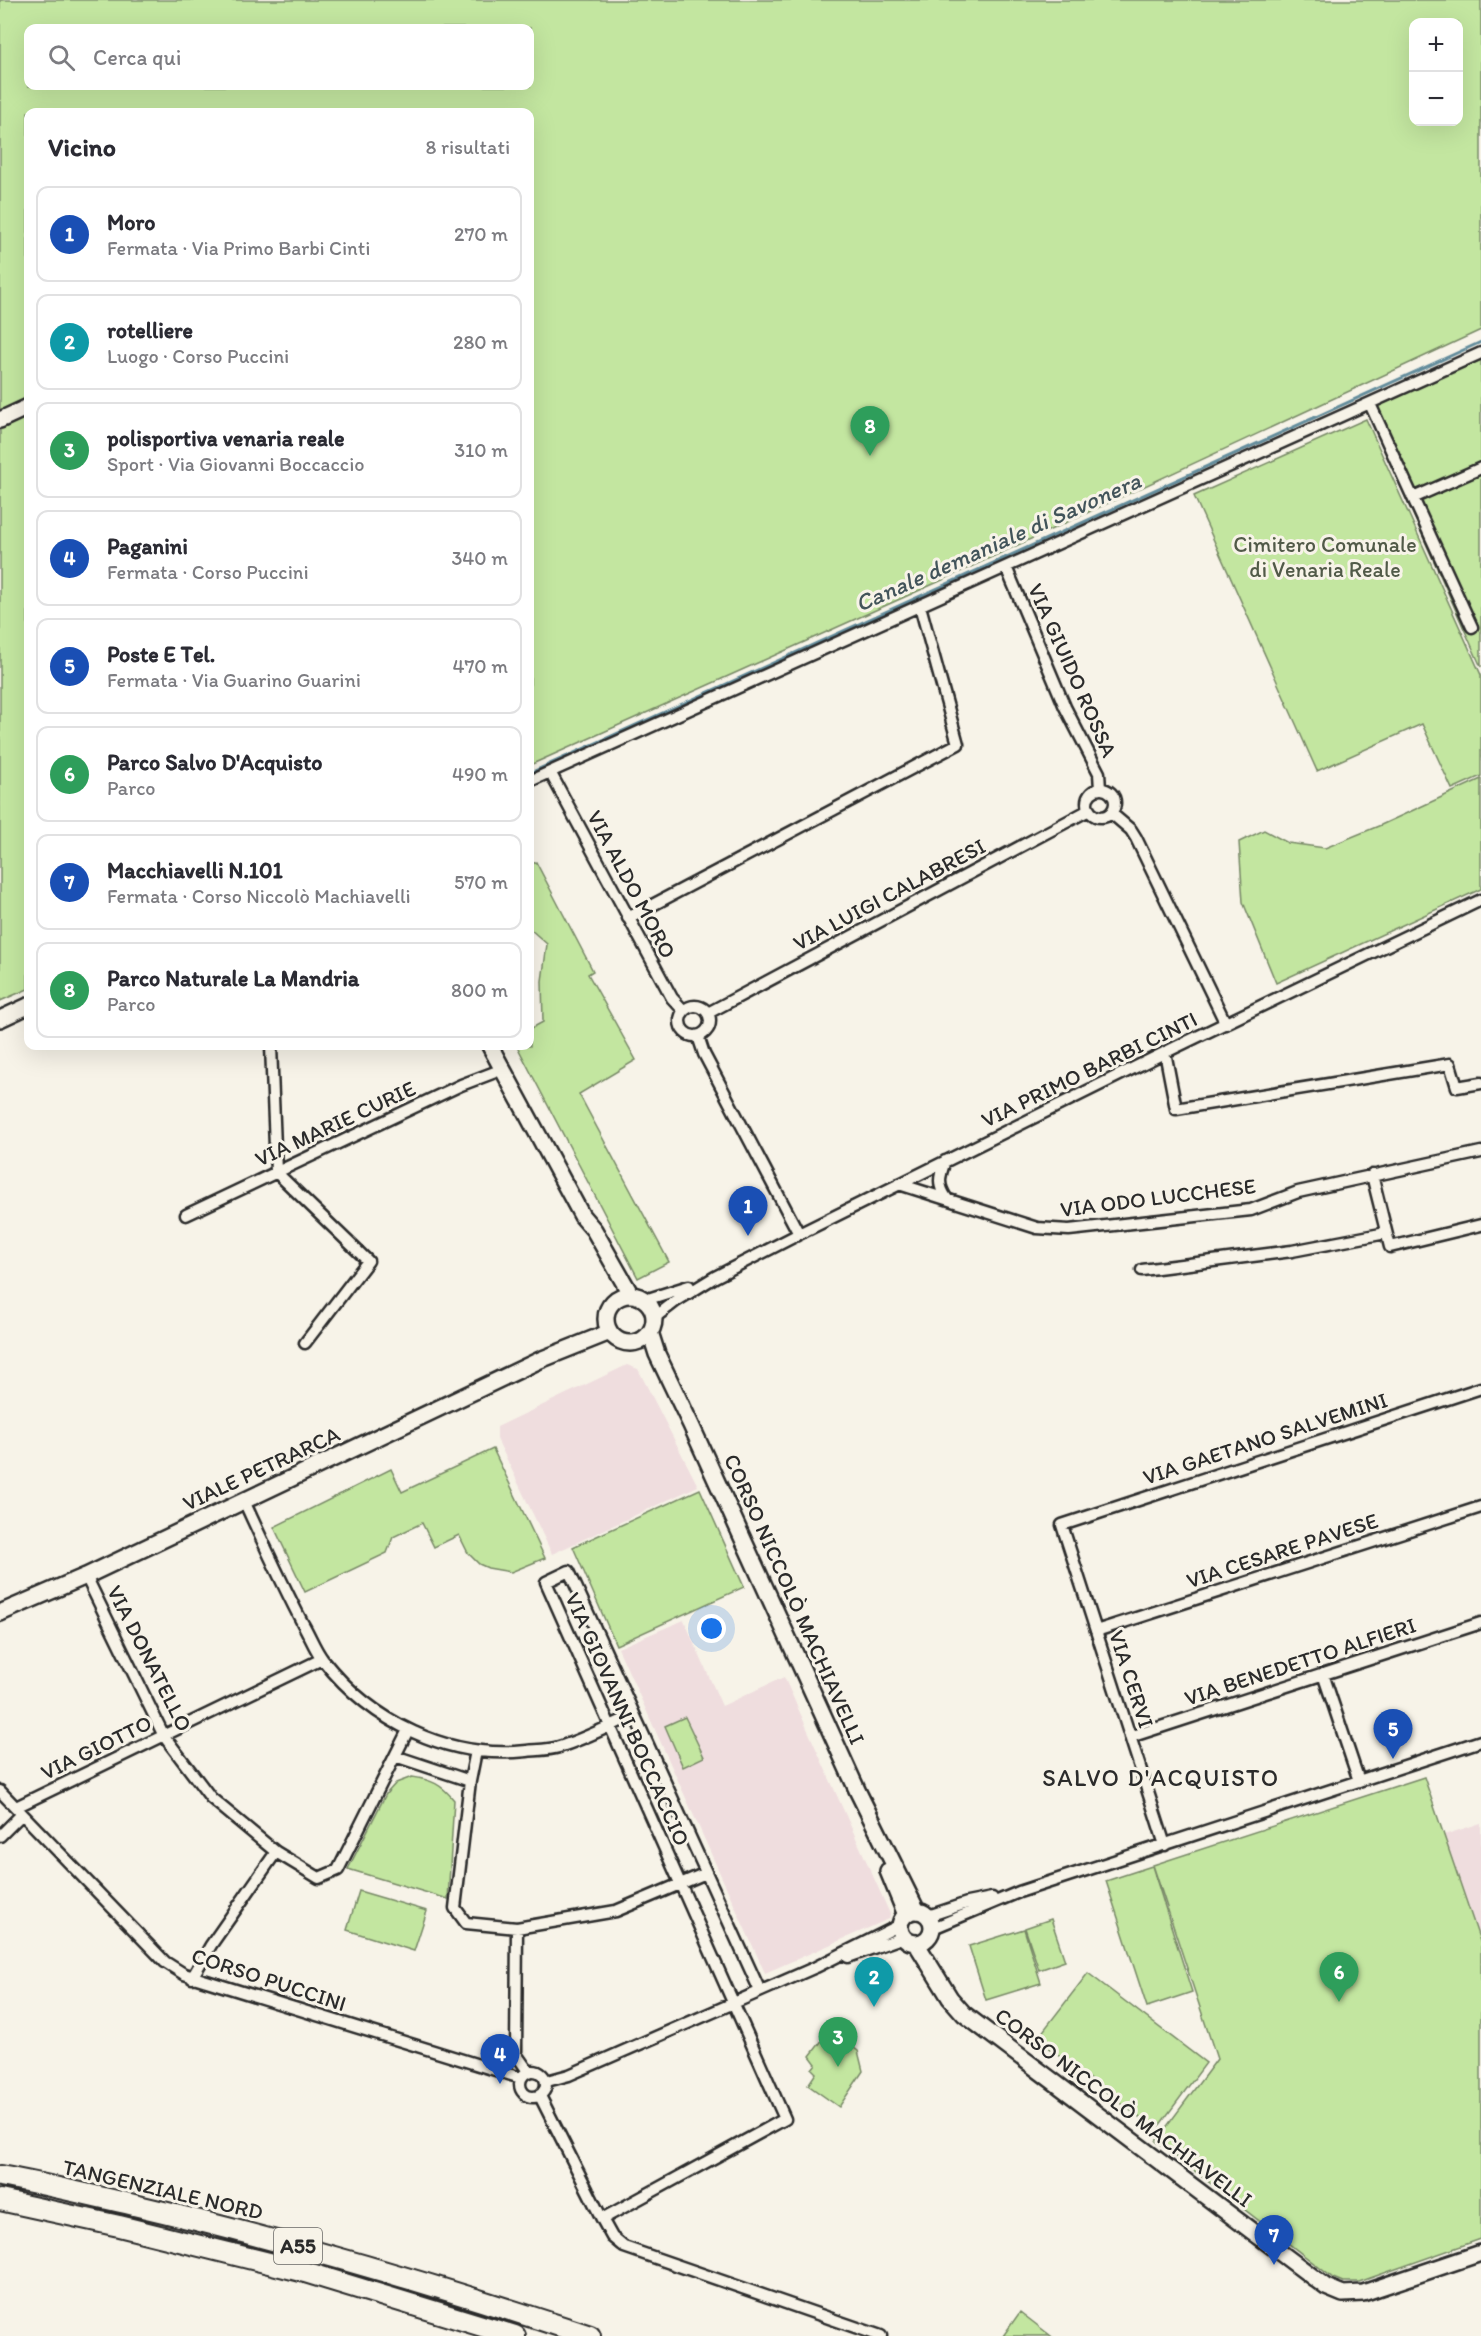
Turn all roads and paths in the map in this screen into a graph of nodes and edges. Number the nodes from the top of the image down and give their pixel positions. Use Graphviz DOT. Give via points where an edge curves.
graph roads {
  1 [pos="1481,353"];
  2 [pos="1370,404"];
  3 [pos="24,409"];
  4 [pos="0,420"];
  5 [pos="1481,468"];
  6 [pos="1413,498"];
  7 [pos="1006,567"];
  8 [pos="920,606"];
  9 [pos="1472,627"];
  10 [pos="550,772"];
  11 [pos="534,779"];
  12 [pos="1100,789"];
  13 [pos="1089,810"];
  14 [pos="1111,813"];
  15 [pos="1481,900"];
  16 [pos="628,918"];
  17 [pos="24,1008"];
  18 [pos="684,1011"];
  19 [pos="708,1013"];
  20 [pos="0,1019"];
  21 [pos="1226,1024"];
  22 [pos="698,1036"];
  23 [pos="271,1050"];
  24 [pos="492,1050"];
  25 [pos="1165,1052"];
  26 [pos="503,1069"];
  27 [pos="1481,1083"];
  28 [pos="1481,1152"];
  29 [pos="945,1161"];
  30 [pos="276,1172"];
  31 [pos="1372,1175"];
  32 [pos="899,1184"];
  33 [pos="947,1199"];
  34 [pos="186,1215"];
  35 [pos="582,1216"];
  36 [pos="1481,1225"];
  37 [pos="1386,1233"];
  38 [pos="799,1234"];
  39 [pos="1142,1270"];
  40 [pos="715,1277"];
  41 [pos="638,1297"];
  42 [pos="615,1300"];
  43 [pos="652,1325"];
  44 [pos="608,1326"];
  45 [pos="634,1342"];
  46 [pos="305,1343"];
  47 [pos="1481,1388"];
  48 [pos="692,1425"];
  49 [pos="244,1501"];
  50 [pos="1481,1506"];
  51 [pos="1062,1525"];
  52 [pos="87,1575"];
  53 [pos="0,1613"];
  54 [pos="1481,1623"];
  55 [pos="1096,1631"];
  56 [pos="322,1659"];
  57 [pos="1323,1674"];
  58 [pos="634,1715"];
  59 [pos="610,1726"];
  60 [pos="408,1730"];
  61 [pos="164,1736"];
  62 [pos="1130,1737"];
  63 [pos="1481,1741"];
  64 [pos="476,1751"];
  65 [pos="395,1756"];
  66 [pos="1359,1781"];
  67 [pos="470,1782"];
  68 [pos="0,1791"];
  69 [pos="19,1810"];
  70 [pos="0,1836"];
  71 [pos="1165,1845"];
  72 [pos="276,1851"];
  73 [pos="706,1873"];
  74 [pos="680,1884"];
  75 [pos="917,1927"];
  76 [pos="516,1928"];
  77 [pos="192,1978"];
  78 [pos="760,1991"];
  79 [pos="733,2003"];
  80 [pos="525,2075"];
  81 [pos="547,2081"];
  82 [pos="540,2096"];
  83 [pos="0,2176"];
  84 [pos="0,2200"];
  85 [pos="603,2219"];
  86 [pos="1481,2253"];
  87 [pos="515,2336"];
  88 [pos="590,2336"];
  89 [pos="881,2336"];
  1 -- 2 [label="street"];
  2 -- 6 [label="street"];
  2 -- 7 [label="street"];
  3 -- 4 [label="street"];
  5 -- 6 [label="street"];
  6 -- 9 [label="street"];
  7 -- 8 [label="street"];
  7 -- 12 [label="street, VIA GIUIDO ROSSA" via="1065,707 1099,773"];
  8 -- 10 [label="street"];
  8 -- 16 [label="street" via="958,744"];
  10 -- 11 [label="street"];
  10 -- 16 [label="street, VIA ALDO MORO"];
  12 -- 13 [label="street" via="1089,796"];
  12 -- 14 [label="street" via="1112,796 1115,805"];
  13 -- 14 [label="street" via="1099,817"];
  13 -- 19 [label="street, VIA LUIGI CALABRESI"];
  14 -- 21 [label="street" via="1136,838"];
  15 -- 21 [label="street, VIA PRIMO BARBI CINTI"];
  16 -- 18 [label="street, VIA ALDO MORO" via="672,998"];
  17 -- 20 [label="street"];
  18 -- 19 [label="street" via="697,1006"];
  18 -- 22 [label="street" via="682,1029"];
  19 -- 22 [label="street" via="709,1027"];
  21 -- 25 [label="street, VIA PRIMO BARBI CINTI"];
  22 -- 38 [label="street"];
  23 -- 30 [label="street"];
  24 -- 26 [label="street"];
  25 -- 27 [label="street" via="1176,1109 1450,1064 1457,1087"];
  25 -- 29 [label="street, VIA PRIMO BARBI CINTI"];
  26 -- 30 [label="street, VIA MARIE CURIE"];
  26 -- 35 [label="street"];
  28 -- 31 [label="street, VIA ODO LUCCHESE"];
  29 -- 32 [label="street, VIA PRIMO BARBI CINTI"];
  29 -- 33 [label="street" via="939,1188"];
  30 -- 34 [label="street, VIA MARIE CURIE"];
  30 -- 46 [label="street" via="368,1261"];
  31 -- 33 [label="street, VIA ODO LUCCHESE" via="1298,1192 1251,1210 1069,1230 1038,1228"];
  31 -- 37 [label="street"];
  32 -- 33 [label="street, VIA ODO LUCCHESE"];
  32 -- 38 [label="street, VIA PRIMO BARBI CINTI"];
  35 -- 41 [label="street"];
  35 -- 42 [label="street"];
  36 -- 37 [label="street" via="1390,1247"];
  37 -- 39 [label="street" via="1292,1251"];
  38 -- 40 [label="street, VIA PRIMO BARBI CINTI"];
  40 -- 41 [label="street, VIA PRIMO BARBI CINTI" via="672,1293"];
  40 -- 43 [label="street, VIA PRIMO BARBI CINTI" via="676,1301"];
  41 -- 42 [label="street"];
  41 -- 43 [label="street" via="650,1306"];
  42 -- 44 [label="street" via="609,1308"];
  43 -- 45 [label="street" via="646,1337"];
  43 -- 48 [label="street, CORSO NICCOLÒ MACHIAVELLI" via="657,1354"];
  44 -- 45 [label="street" via="621,1341"];
  44 -- 49 [label="street, VIALE PETRARCA"];
  45 -- 48 [label="street, CORSO NICCOLÒ MACHIAVELLI"];
  47 -- 51 [label="street, VIA GAETANO SALVEMINI"];
  48 -- 75 [label="street, CORSO NICCOLÒ MACHIAVELLI"];
  49 -- 52 [label="street, VIALE PETRARCA"];
  49 -- 56 [label="street"];
  50 -- 55 [label="street, VIA CESARE PAVESE"];
  51 -- 55 [label="street, VIA CERVI"];
  52 -- 53 [label="street, VIALE PETRARCA"];
  52 -- 61 [label="street, VIA DONATELLO"];
  54 -- 57 [label="street, VIA BENEDETTO ALFIERI"];
  55 -- 62 [label="street, VIA CERVI"];
  56 -- 60 [label="street" via="377,1712"];
  56 -- 61 [label="street, VIA GIOTTO"];
  57 -- 62 [label="street, VIA BENEDETTO ALFIERI"];
  57 -- 66 [label="street"];
  58 -- 59 [label="street"];
  58 -- 59 [label="street, VIA GIOVANNI BOCCACCIO" via="569,1571 546,1582"];
  58 -- 73 [label="street, VIA GIOVANNI BOCCACCIO"];
  59 -- 64 [label="street" via="556,1748 504,1754"];
  59 -- 74 [label="street, VIA GIOVANNI BOCCACCIO"];
  60 -- 64 [label="street"];
  60 -- 65 [label="street"];
  61 -- 69 [label="street, VIA GIOTTO"];
  61 -- 72 [label="street, VIA DONATELLO" via="212,1798"];
  62 -- 71 [label="street, VIA CERVI"];
  63 -- 66 [label="street"];
  64 -- 67 [label="street"];
  65 -- 67 [label="street"];
  65 -- 72 [label="street, VIA DONATELLO" via="338,1870 319,1878"];
  66 -- 71 [label="street"];
  67 -- 76 [label="street" via="455,1908 466,1923"];
  68 -- 69 [label="street, CORSO PUCCINI"];
  69 -- 70 [label="street, VIA GIOTTO"];
  69 -- 77 [label="street, CORSO PUCCINI" via="165,1962"];
  71 -- 75 [label="street"];
  72 -- 77 [label="street"];
  73 -- 74 [label="street"];
  73 -- 78 [label="street, VIA GIOVANNI BOCCACCIO"];
  74 -- 76 [label="street" via="616,1911"];
  74 -- 79 [label="street, VIA GIOVANNI BOCCACCIO"];
  75 -- 78 [label="street"];
  75 -- 86 [label="street, CORSO NICCOLÒ MACHIAVELLI" via="950,1998 964,2014 1334,2291 1363,2293"];
  76 -- 80 [label="street" via="516,2054"];
  77 -- 80 [label="street, CORSO PUCCINI"];
  78 -- 79 [label="street"];
  79 -- 81 [label="street"];
  79 -- 85 [label="street, VIA GIOVANNI BOCCACCIO" via="785,2119"];
  80 -- 81 [label="street" via="538,2071"];
  80 -- 82 [label="street" via="520,2084 524,2094"];
  81 -- 82 [label="street"];
  82 -- 85 [label="street"];
  83 -- 88 [label="highway, TANGENZIALE NORD / A55" via="296,2246 425,2282"];
  84 -- 87 [label="highway, TANGENZIALE NORD / A55" via="283,2267"];
  85 -- 89 [label="street" via="612,2237 636,2253"];
}
